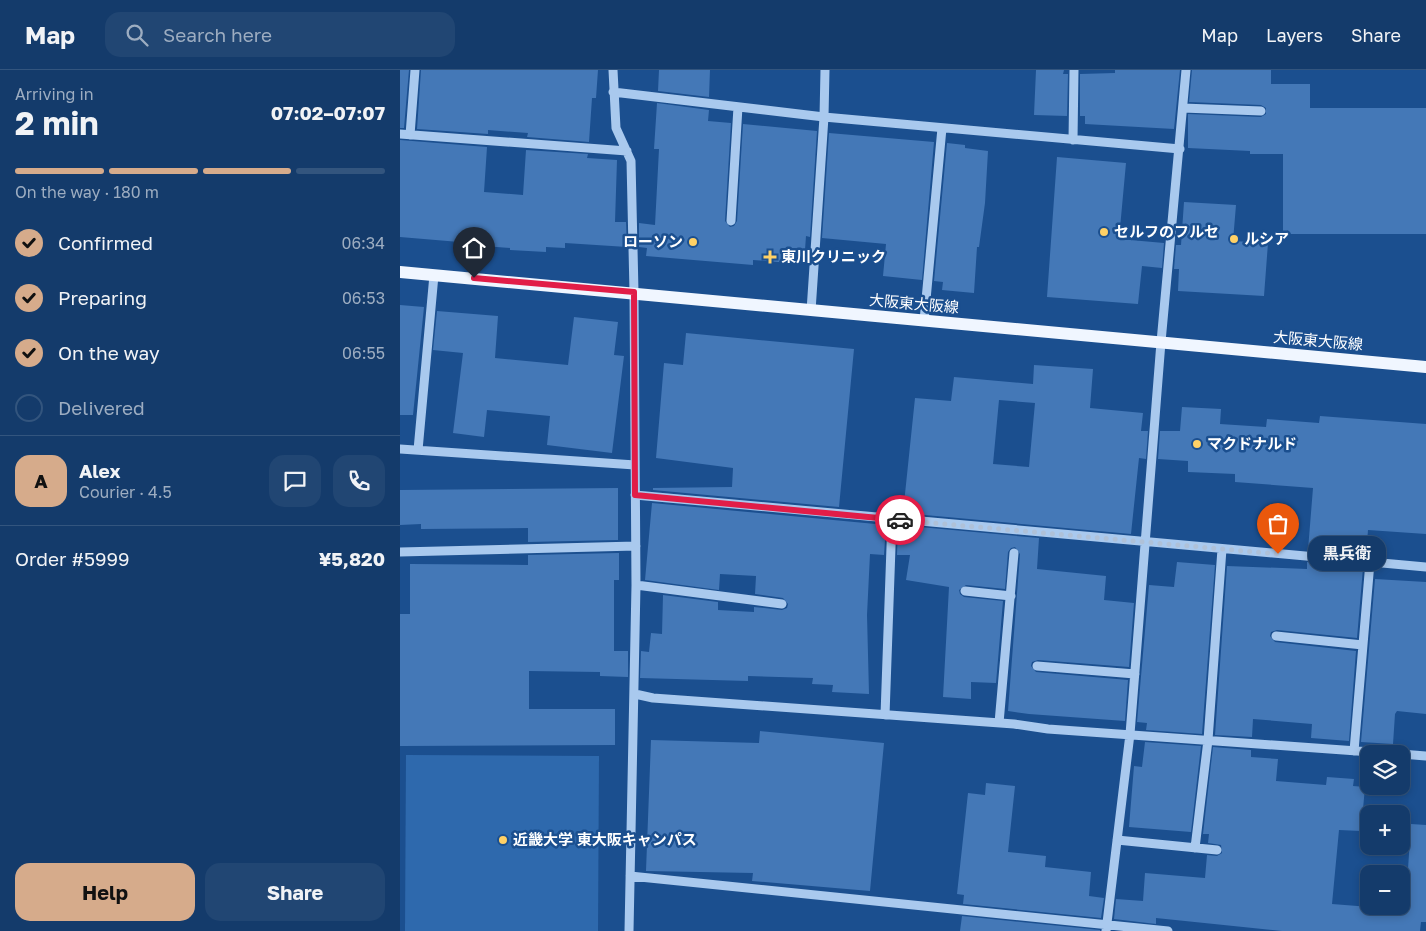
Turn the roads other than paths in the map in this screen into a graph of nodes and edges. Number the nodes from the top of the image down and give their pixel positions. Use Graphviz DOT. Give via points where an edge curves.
graph roads {
  1 [pos="415,70"];
  2 [pos="613,70"];
  3 [pos="825,70"];
  4 [pos="1074,70"];
  5 [pos="1186,70"];
  6 [pos="614,92"];
  7 [pos="738,107"];
  8 [pos="1183,108"];
  9 [pos="1261,111"];
  10 [pos="824,117"];
  11 [pos="942,128"];
  12 [pos="405,134"];
  13 [pos="1072,140"];
  14 [pos="1180,149"];
  15 [pos="627,151"];
  16 [pos="731,221"];
  17 [pos="400,272"];
  18 [pos="434,275"];
  19 [pos="634,292"];
  20 [pos="811,311"];
  21 [pos="924,321"];
  22 [pos="1161,342"];
  23 [pos="1426,367"];
  24 [pos="400,449"];
  25 [pos="418,450"];
  26 [pos="635,465"];
  27 [pos="635,495"];
  28 [pos="892,519"];
  29 [pos="1146,543"];
  30 [pos="636,546"];
  31 [pos="1222,549"];
  32 [pos="400,552"];
  33 [pos="1014,553"];
  34 [pos="1370,562"];
  35 [pos="1426,567"];
  36 [pos="636,585"];
  37 [pos="965,591"];
  38 [pos="1011,596"];
  39 [pos="782,604"];
  40 [pos="1276,636"];
  41 [pos="1363,645"];
  42 [pos="1037,666"];
  43 [pos="1135,674"];
  44 [pos="635,694"];
  45 [pos="885,715"];
  46 [pos="999,723"];
  47 [pos="1130,734"];
  48 [pos="1208,740"];
  49 [pos="1354,750"];
  50 [pos="1360,751"];
  51 [pos="1410,755"];
  52 [pos="1426,756"];
  53 [pos="1117,840"];
  54 [pos="1195,848"];
  55 [pos="1217,850"];
  56 [pos="630,876"];
  57 [pos="1107,928"];
  58 [pos="629,931"];
  59 [pos="1168,931"];
  1 -- 12 [label="street"];
  2 -- 6 [label="street"];
  3 -- 10 [label="street"];
  4 -- 13 [label="street"];
  5 -- 8 [label="street"];
  6 -- 7 [label="street"];
  6 -- 15 [label="street" via="616,128"];
  7 -- 10 [label="street"];
  7 -- 16 [label="street"];
  8 -- 9 [label="street"];
  8 -- 14 [label="street"];
  10 -- 11 [label="street"];
  10 -- 20 [label="street"];
  11 -- 13 [label="street"];
  11 -- 21 [label="street"];
  12 -- 15 [label="street"];
  13 -- 14 [label="street"];
  14 -- 22 [label="street"];
  15 -- 19 [label="street" via="631,161"];
  17 -- 18 [label="main road, 大阪東大阪線"];
  18 -- 19 [label="main road, 大阪東大阪線"];
  18 -- 25 [label="street"];
  19 -- 20 [label="main road, 大阪東大阪線"];
  19 -- 26 [label="street"];
  20 -- 21 [label="main road, 大阪東大阪線"];
  21 -- 22 [label="main road, 大阪東大阪線"];
  22 -- 23 [label="main road, 大阪東大阪線"];
  22 -- 29 [label="street"];
  24 -- 25 [label="street"];
  25 -- 26 [label="street"];
  26 -- 27 [label="street"];
  27 -- 28 [label="street"];
  27 -- 30 [label="street"];
  28 -- 29 [label="street"];
  28 -- 45 [label="street"];
  29 -- 31 [label="street"];
  29 -- 43 [label="street"];
  30 -- 32 [label="street"];
  30 -- 36 [label="street"];
  31 -- 34 [label="street"];
  31 -- 48 [label="street"];
  33 -- 38 [label="street"];
  34 -- 35 [label="street"];
  34 -- 41 [label="street"];
  36 -- 39 [label="street"];
  36 -- 44 [label="street"];
  37 -- 38 [label="street"];
  38 -- 46 [label="street"];
  40 -- 41 [label="street"];
  41 -- 49 [label="street"];
  42 -- 43 [label="street"];
  43 -- 47 [label="street"];
  44 -- 45 [label="street"];
  44 -- 56 [label="street"];
  45 -- 46 [label="street"];
  46 -- 47 [label="street"];
  47 -- 48 [label="street"];
  47 -- 53 [label="street"];
  48 -- 49 [label="street"];
  48 -- 54 [label="street"];
  49 -- 50 [label="street"];
  51 -- 52 [label="street"];
  53 -- 54 [label="street"];
  53 -- 57 [label="street"];
  54 -- 55 [label="street"];
  56 -- 57 [label="street"];
  56 -- 58 [label="street"];
  57 -- 59 [label="street"];
}
